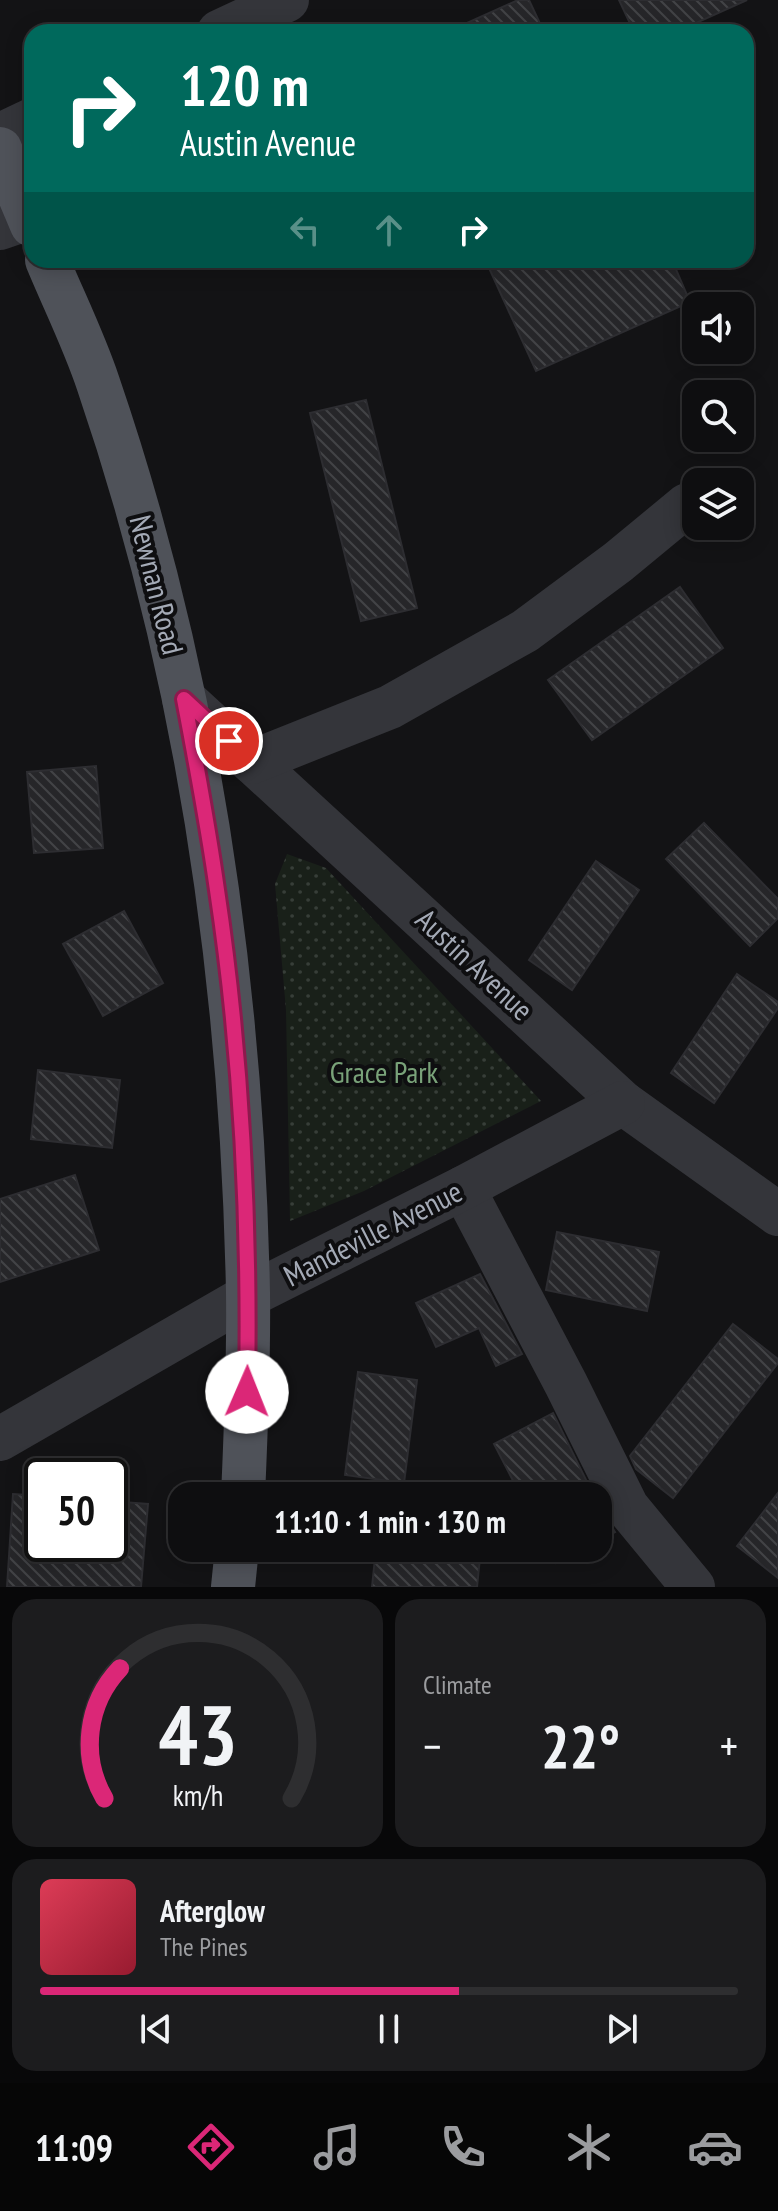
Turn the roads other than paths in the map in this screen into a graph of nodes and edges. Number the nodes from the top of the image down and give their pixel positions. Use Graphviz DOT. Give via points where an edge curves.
graph roads {
  1 [pos="287,0"];
  2 [pos="236,24"];
  3 [pos="24,124"];
  4 [pos="0,135"];
  5 [pos="0,149"];
  6 [pos="20,223"];
  7 [pos="50,268"];
  8 [pos="682,509"];
  9 [pos="184,699"];
  10 [pos="252,762"];
  11 [pos="623,1103"];
  12 [pos="463,1188"];
  13 [pos="778,1214"];
  14 [pos="248,1296"];
  15 [pos="0,1439"];
  16 [pos="243,1482"];
  17 [pos="236,1562"];
  18 [pos="233,1587"];
  19 [pos="693,1587"];
  1 -- 2 [label="street"];
  3 -- 4 [label="street"];
  5 -- 6 [label="main road"];
  7 -- 9 [label="main road, Newnan Road" via="97,380 130,485"];
  8 -- 10 [label="street" via="525,631 390,707"];
  9 -- 10 [label="street, Austin Avenue"];
  9 -- 14 [label="main road, Newnan Road" via="218,892 229,990"];
  10 -- 11 [label="street, Austin Avenue"];
  11 -- 12 [label="street, Mandeville Avenue"];
  11 -- 13 [label="street, Austin Avenue"];
  12 -- 14 [label="street, Mandeville Avenue"];
  12 -- 19 [label="street" via="627,1507"];
  14 -- 15 [label="street, Mandeville Avenue"];
  14 -- 16 [label="main road, Newnan Road"];
  17 -- 18 [label="main road"];
}
